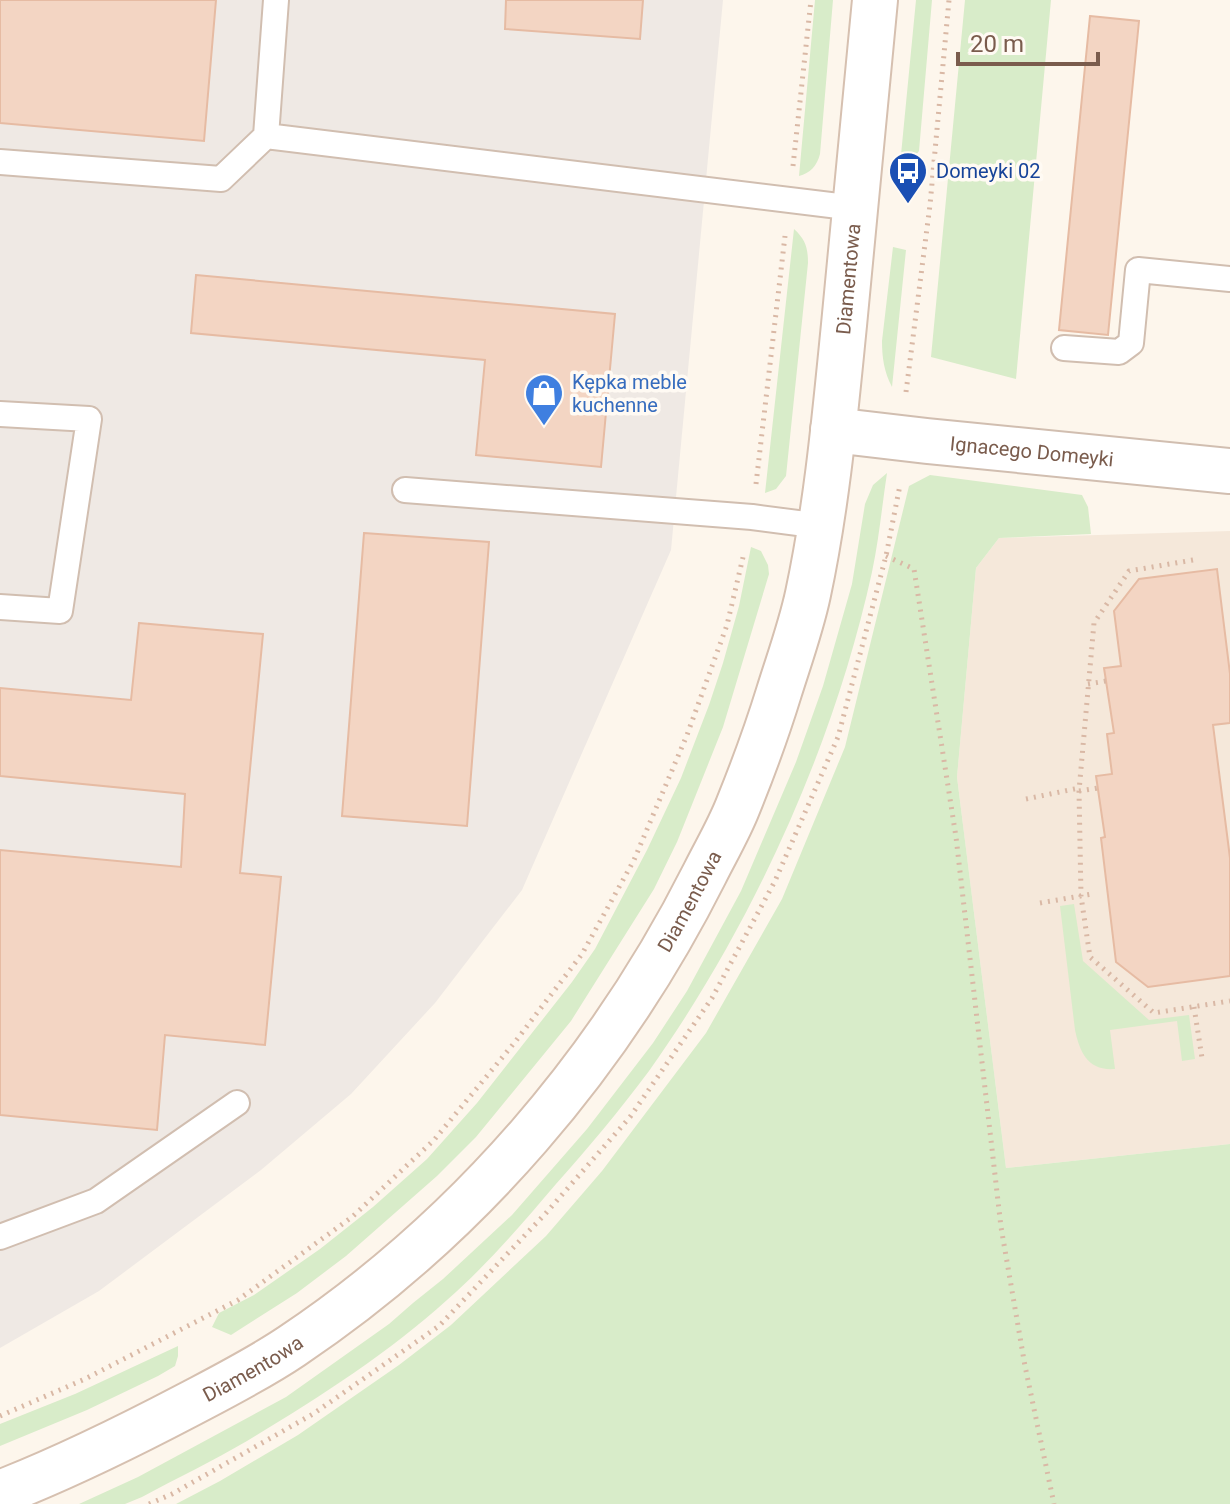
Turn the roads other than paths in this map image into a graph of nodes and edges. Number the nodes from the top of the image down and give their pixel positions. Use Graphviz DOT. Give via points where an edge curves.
graph roads {
  1 [pos="276,0"];
  2 [pos="875,0"];
  3 [pos="266,136"];
  4 [pos="0,162"];
  5 [pos="855,208"];
  6 [pos="1230,279"];
  7 [pos="1064,348"];
  8 [pos="0,414"];
  9 [pos="833,430"];
  10 [pos="1230,471"];
  11 [pos="405,490"];
  12 [pos="821,526"];
  13 [pos="0,607"];
  14 [pos="237,1103"];
  15 [pos="0,1237"];
  16 [pos="0,1493"];
  1 -- 3 [label="lane"];
  2 -- 5 [label="street, Diamentowa"];
  3 -- 4 [label="lane" via="221,179"];
  3 -- 5 [label="lane"];
  5 -- 9 [label="street, Diamentowa"];
  6 -- 7 [label="lane" via="1138,270 1131,343 1119,352"];
  8 -- 13 [label="lane" via="89,419 60,611"];
  9 -- 10 [label="street, Ignacego Domeyki"];
  9 -- 12 [label="street, Diamentowa"];
  11 -- 12 [label="lane"];
  12 -- 16 [label="street, Diamentowa" via="807,599 736,811 655,965 611,1033 515,1153 411,1254 291,1347 135,1433"];
  14 -- 15 [label="lane" via="96,1201"];
}
